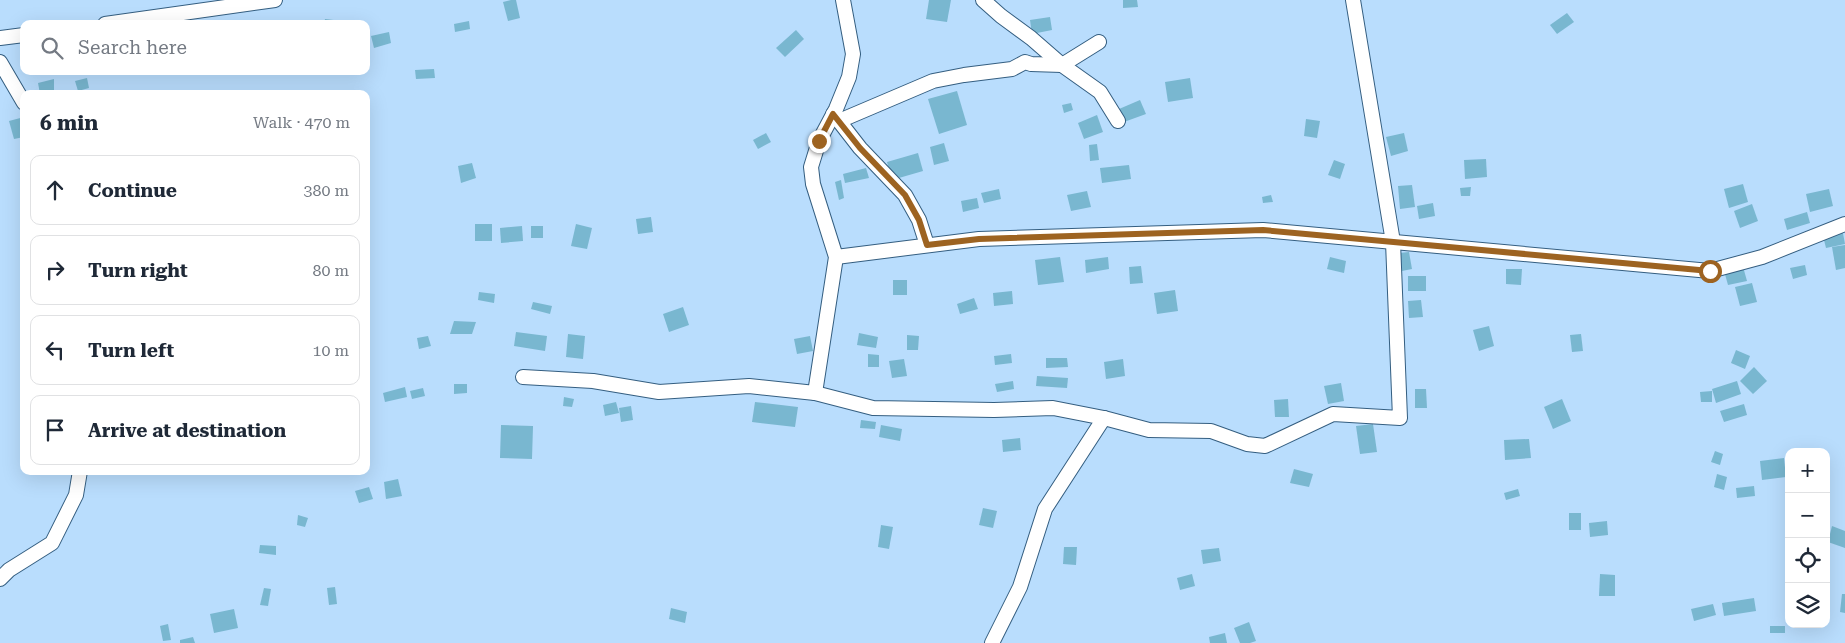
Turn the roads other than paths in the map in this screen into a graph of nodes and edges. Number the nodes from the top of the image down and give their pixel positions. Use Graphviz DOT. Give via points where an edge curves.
graph roads {
  1 [pos="275,0"];
  2 [pos="843,0"];
  3 [pos="983,0"];
  4 [pos="1353,0"];
  5 [pos="133,20"];
  6 [pos="20,36"];
  7 [pos="0,38"];
  8 [pos="1099,42"];
  9 [pos="0,62"];
  10 [pos="1062,65"];
  11 [pos="20,96"];
  12 [pos="836,117"];
  13 [pos="1118,121"];
  14 [pos="1845,224"];
  15 [pos="1393,242"];
  16 [pos="927,245"];
  17 [pos="836,257"];
  18 [pos="523,377"];
  19 [pos="814,394"];
  20 [pos="1104,418"];
  21 [pos="79,475"];
  22 [pos="0,580"];
  23 [pos="992,643"];
  1 -- 5 [label="street"];
  2 -- 12 [label="street" via="853,54"];
  3 -- 10 [label="street"];
  4 -- 15 [label="street"];
  6 -- 7 [label="street"];
  8 -- 10 [label="street"];
  9 -- 11 [label="street"];
  10 -- 12 [label="street" via="1025,62 1012,69 933,81"];
  10 -- 13 [label="street" via="1100,92"];
  12 -- 16 [label="street" via="860,148 905,195 919,220"];
  12 -- 17 [label="street" via="819,141 811,166 813,184"];
  14 -- 15 [label="street" via="1762,257 1710,271"];
  15 -- 16 [label="street" via="1263,230 979,239"];
  15 -- 20 [label="street" via="1400,418 1333,414 1265,446 1247,444 1211,431 1149,430"];
  16 -- 17 [label="street"];
  17 -- 19 [label="street"];
  18 -- 19 [label="street" via="593,381 659,392 749,386"];
  19 -- 20 [label="street" via="873,408 1053,408"];
  20 -- 23 [label="street" via="1045,509 1020,586"];
  21 -- 22 [label="street" via="76,495 52,543 9,570"];
}
